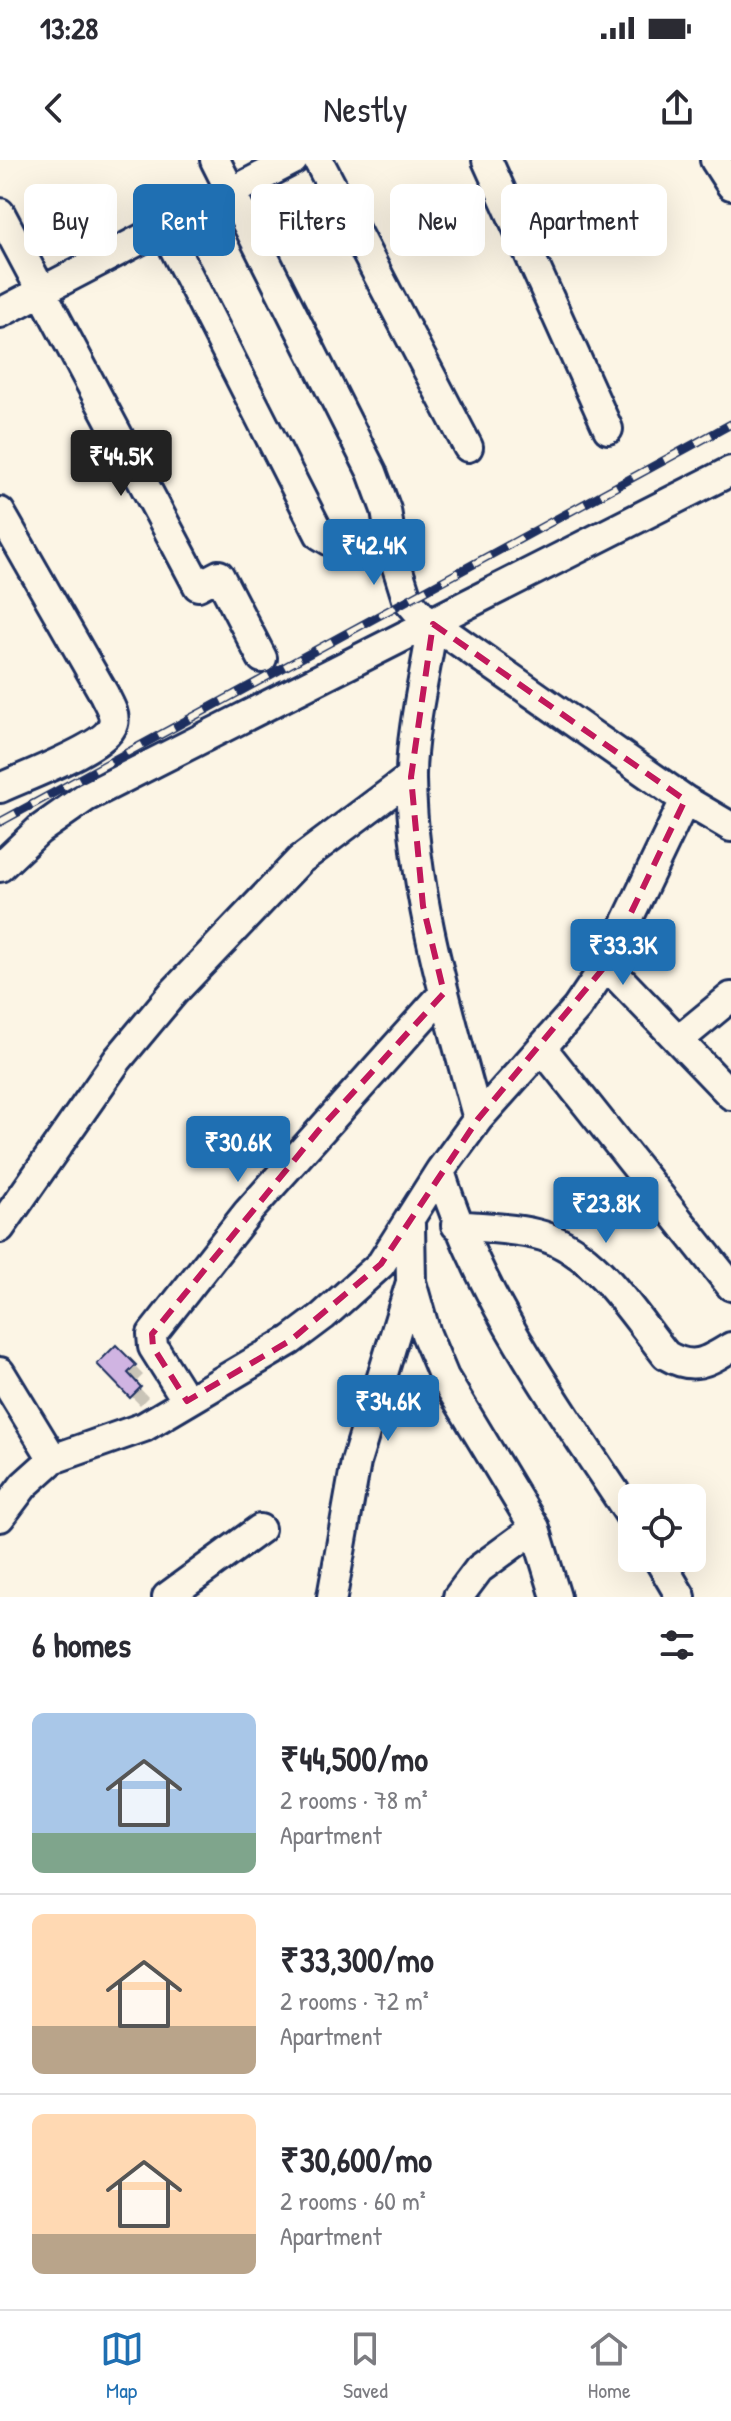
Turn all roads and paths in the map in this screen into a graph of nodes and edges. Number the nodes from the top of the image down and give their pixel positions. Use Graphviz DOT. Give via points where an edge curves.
graph roads {
  1 [pos="215,160"];
  2 [pos="293,160"];
  3 [pos="318,160"];
  4 [pos="487,160"];
  5 [pos="715,160"];
  6 [pos="227,184"];
  7 [pos="731,185"];
  8 [pos="235,191"];
  9 [pos="235,201"];
  10 [pos="0,213"];
  11 [pos="133,244"];
  12 [pos="178,256"];
  13 [pos="40,293"];
  14 [pos="0,313"];
  15 [pos="608,429"];
  16 [pos="468,447"];
  17 [pos="731,471"];
  18 [pos="3,526"];
  19 [pos="393,554"];
  20 [pos="433,624"];
  21 [pos="262,658"];
  22 [pos="411,777"];
  23 [pos="0,788"];
  24 [pos="685,800"];
  25 [pos="731,827"];
  26 [pos="0,867"];
  27 [pos="606,965"];
  28 [pos="444,993"];
  29 [pos="731,997"];
  30 [pos="680,1039"];
  31 [pos="542,1048"];
  32 [pos="731,1095"];
  33 [pos="478,1119"];
  34 [pos="440,1171"];
  35 [pos="410,1224"];
  36 [pos="456,1225"];
  37 [pos="0,1228"];
  38 [pos="411,1282"];
  39 [pos="731,1286"];
  40 [pos="731,1347"];
  41 [pos="0,1372"];
  42 [pos="187,1401"];
  43 [pos="53,1459"];
  44 [pos="618,1497"];
  45 [pos="0,1517"];
  46 [pos="535,1528"];
  47 [pos="260,1529"];
  48 [pos="666,1572"];
  49 [pos="167,1597"];
  50 [pos="332,1597"];
  51 [pos="458,1597"];
  52 [pos="556,1597"];
  53 [pos="681,1597"];
  1 -- 6 [label="street"];
  2 -- 8 [label="street"];
  3 -- 16 [label="street"];
  4 -- 15 [label="street"];
  5 -- 7 [label="street"];
  9 -- 19 [label="street" via="372,472 386,510"];
  10 -- 13 [label="street"];
  11 -- 13 [label="street"];
  12 -- 19 [label="street" via="311,522 332,545 347,551"];
  13 -- 14 [label="street"];
  13 -- 21 [label="street" via="198,586 219,575"];
  17 -- 20 [label="street"];
  18 -- 23 [label="street" via="104,694 113,724 103,740"];
  19 -- 20 [label="street" via="407,599"];
  20 -- 22 [label="street"];
  20 -- 24 [label="street"];
  20 -- 26 [label="street" via="86,797 39,830"];
  22 -- 28 [label="street" via="423,906"];
  22 -- 37 [label="street" via="300,860 173,993 93,1093"];
  24 -- 25 [label="street"];
  24 -- 27 [label="street"];
  27 -- 30 [label="street"];
  27 -- 31 [label="street"];
  28 -- 33 [label="street"];
  28 -- 42 [label="street" via="248,1212 162,1318 152,1334 153,1347"];
  29 -- 30 [label="street"];
  30 -- 32 [label="street"];
  31 -- 33 [label="street"];
  31 -- 39 [label="street"];
  33 -- 34 [label="street"];
  34 -- 35 [label="street"];
  34 -- 36 [label="street"];
  35 -- 38 [label="street"];
  35 -- 42 [label="street" via="381,1264 323,1316"];
  36 -- 40 [label="street" via="541,1235 575,1252 666,1355 681,1364 696,1366"];
  36 -- 44 [label="street" via="524,1355"];
  38 -- 46 [label="street" via="444,1377"];
  38 -- 50 [label="street" via="356,1462"];
  41 -- 43 [label="street"];
  42 -- 43 [label="street" via="144,1427"];
  43 -- 45 [label="street"];
  46 -- 51 [label="street" via="479,1569"];
  46 -- 52 [label="street"];
  47 -- 49 [label="street"];
  48 -- 53 [label="street"];
}
